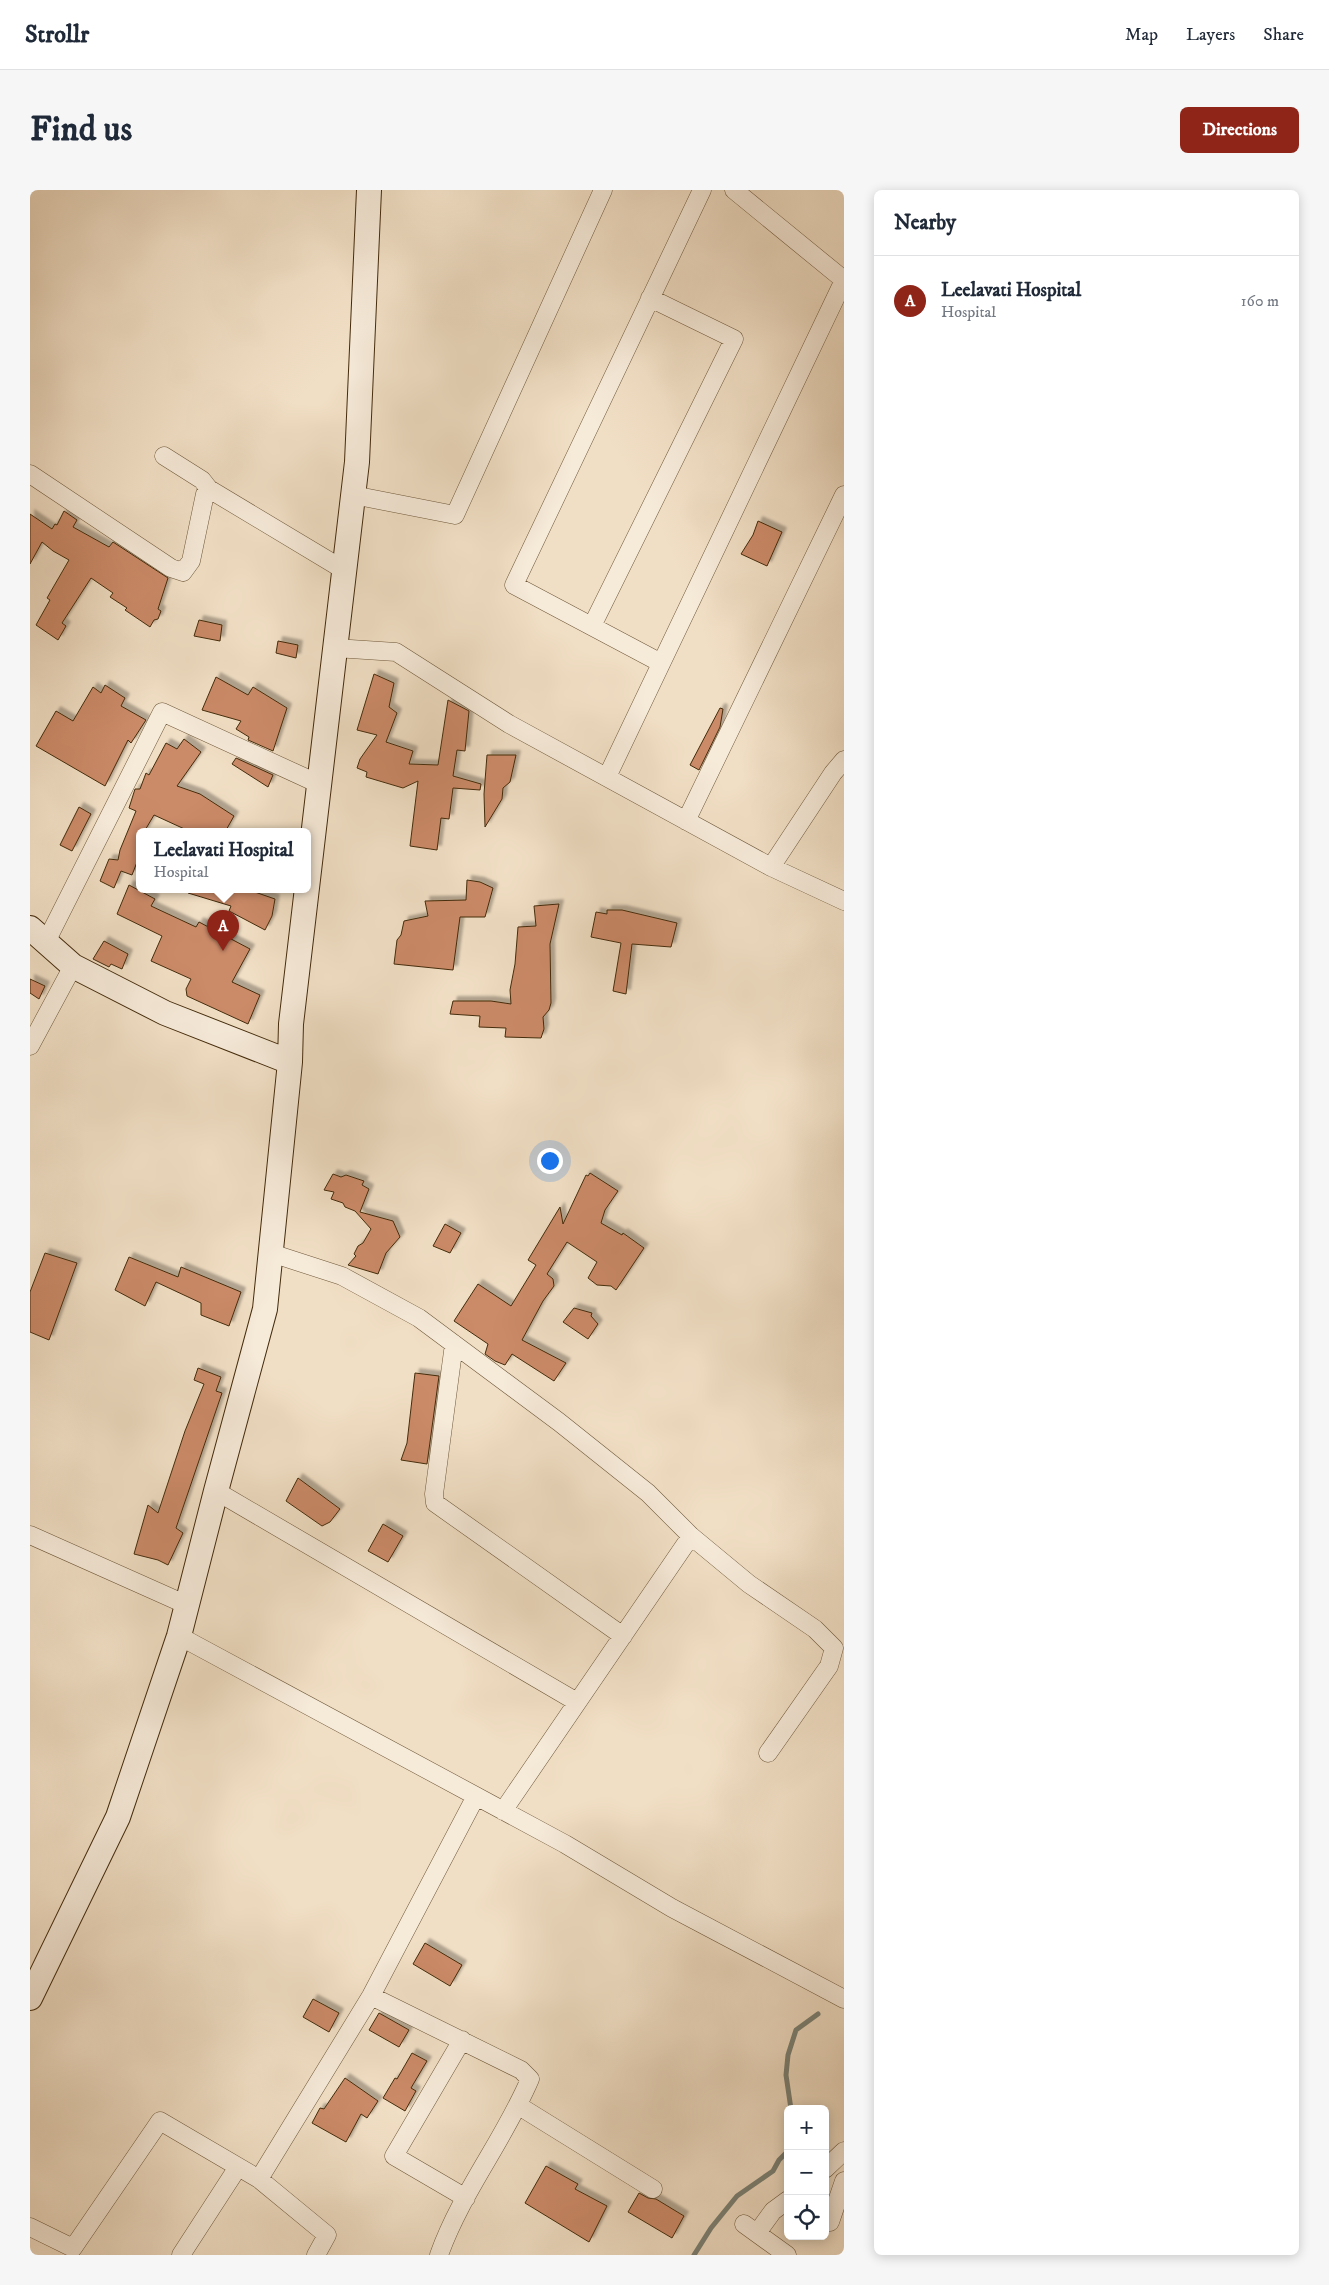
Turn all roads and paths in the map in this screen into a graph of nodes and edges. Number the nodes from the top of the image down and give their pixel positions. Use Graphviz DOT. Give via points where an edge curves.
graph roads {
  1 [pos="370,190"];
  2 [pos="603,190"];
  3 [pos="702,190"];
  4 [pos="734,190"];
  5 [pos="844,280"];
  6 [pos="650,298"];
  7 [pos="164,456"];
  8 [pos="30,474"];
  9 [pos="209,489"];
  10 [pos="844,495"];
  11 [pos="353,496"];
  12 [pos="344,570"];
  13 [pos="592,626"];
  14 [pos="335,648"];
  15 [pos="661,663"];
  16 [pos="844,760"];
  17 [pos="607,777"];
  18 [pos="319,784"];
  19 [pos="686,821"];
  20 [pos="311,853"];
  21 [pos="771,868"];
  22 [pos="306,893"];
  23 [pos="844,901"];
  24 [pos="38,935"];
  25 [pos="73,966"];
  26 [pos="30,1046"];
  27 [pos="290,1062"];
  28 [pos="271,1253"];
  29 [pos="454,1344"];
  30 [pos="216,1491"];
  31 [pos="30,1534"];
  32 [pos="691,1536"];
  33 [pos="188,1605"];
  34 [pos="179,1636"];
  35 [pos="623,1636"];
  36 [pos="839,1642"];
  37 [pos="577,1702"];
  38 [pos="768,1753"];
  39 [pos="476,1796"];
  40 [pos="503,1811"];
  41 [pos="371,1996"];
  42 [pos="30,1998"];
  43 [pos="843,2001"];
  44 [pos="462,2040"];
  45 [pos="519,2106"];
  46 [pos="844,2151"];
  47 [pos="829,2165"];
  48 [pos="238,2167"];
  49 [pos="259,2179"];
  50 [pos="844,2181"];
  51 [pos="653,2189"];
  52 [pos="466,2198"];
  53 [pos="784,2203"];
  54 [pos="830,2222"];
  55 [pos="30,2227"];
  56 [pos="78,2252"];
  57 [pos="181,2255"];
  58 [pos="316,2255"];
  59 [pos="439,2255"];
  60 [pos="787,2255"];
  1 -- 11 [label="main road"];
  2 -- 11 [label="street" via="455,515"];
  3 -- 6 [label="street"];
  4 -- 5 [label="street"];
  5 -- 15 [label="street"];
  6 -- 13 [label="street" via="514,585"];
  6 -- 13 [label="street" via="734,339"];
  7 -- 9 [label="street" via="202,480"];
  8 -- 9 [label="street" via="171,568 183,572 191,561 205,494"];
  9 -- 12 [label="street"];
  10 -- 19 [label="street"];
  11 -- 12 [label="main road"];
  12 -- 14 [label="main road"];
  13 -- 15 [label="street"];
  14 -- 17 [label="street" via="396,652 509,724"];
  14 -- 18 [label="main road"];
  15 -- 17 [label="street"];
  16 -- 21 [label="street"];
  17 -- 19 [label="street"];
  18 -- 20 [label="main road"];
  18 -- 24 [label="street" via="162,712"];
  19 -- 21 [label="street"];
  21 -- 23 [label="street"];
  22 -- 27 [label="main road" via="291,1024"];
  24 -- 25 [label="main road"];
  25 -- 26 [label="street"];
  25 -- 27 [label="main road" via="165,1013"];
  27 -- 28 [label="main road"];
  28 -- 29 [label="street" via="342,1276 419,1318"];
  28 -- 30 [label="main road" via="265,1309"];
  29 -- 32 [label="street" via="648,1493"];
  29 -- 35 [label="street" via="434,1494 436,1503"];
  30 -- 33 [label="main road"];
  30 -- 37 [label="street"];
  31 -- 33 [label="street"];
  32 -- 35 [label="street"];
  32 -- 36 [label="street" via="749,1584"];
  33 -- 34 [label="main road"];
  34 -- 39 [label="street"];
  34 -- 42 [label="main road" via="118,1817"];
  35 -- 37 [label="street"];
  36 -- 38 [label="street" via="828,1666"];
  37 -- 40 [label="street"];
  39 -- 40 [label="street"];
  39 -- 41 [label="street"];
  40 -- 43 [label="street" via="680,1913"];
  41 -- 44 [label="street"];
  41 -- 49 [label="street"];
  44 -- 45 [label="street" via="521,2070 530,2079"];
  44 -- 52 [label="street" via="394,2156"];
  45 -- 51 [label="street"];
  45 -- 52 [label="street"];
  46 -- 47 [label="street"];
  48 -- 49 [label="street"];
  48 -- 56 [label="street" via="160,2121"];
  48 -- 57 [label="street"];
  49 -- 58 [label="street" via="327,2235"];
  50 -- 54 [label="street"];
  52 -- 59 [label="street" via="448,2230"];
  53 -- 60 [label="street" via="750,2229"];
  55 -- 56 [label="street"];
}
